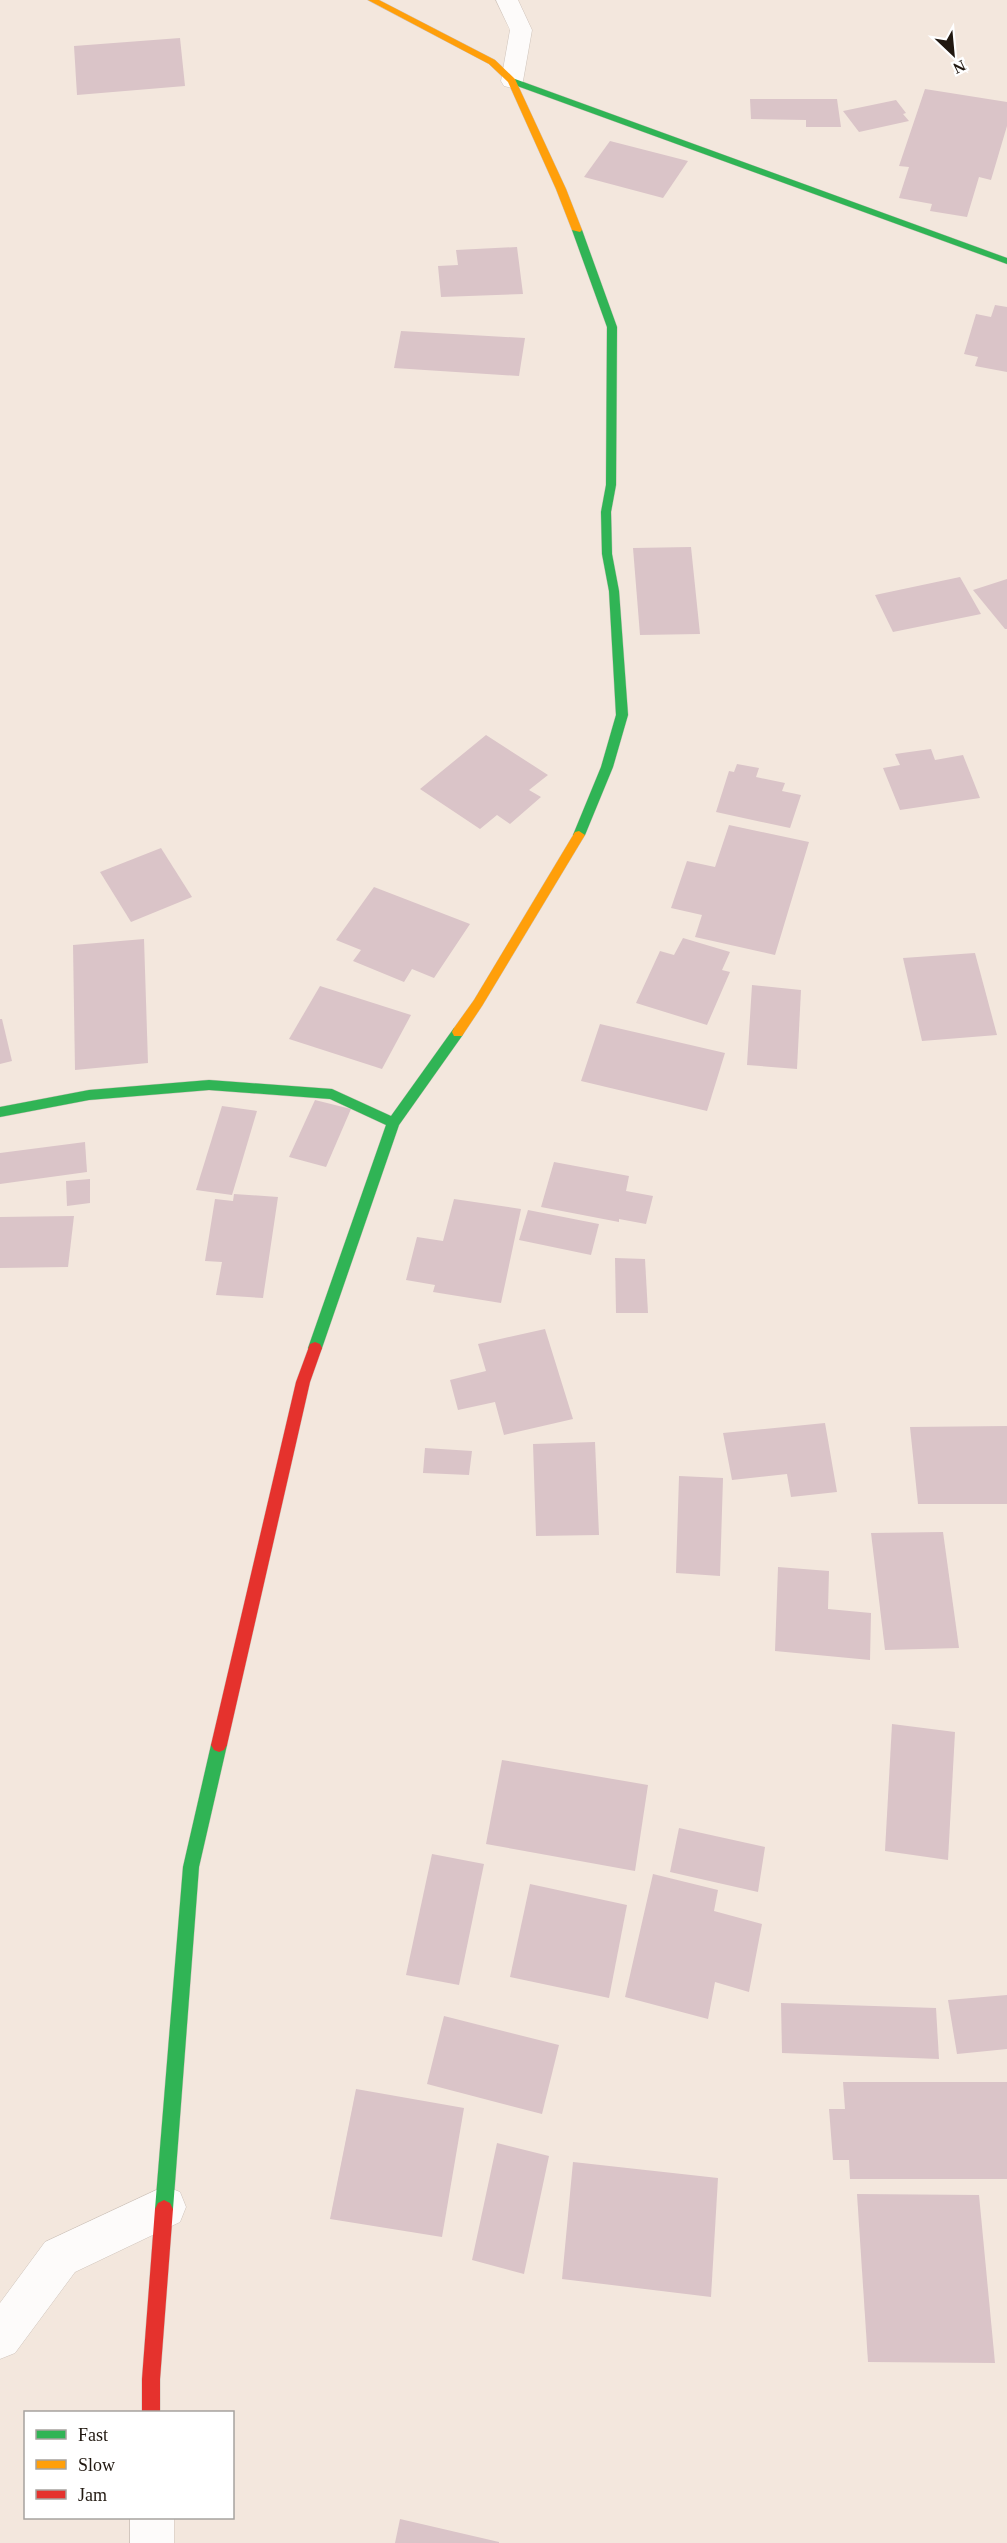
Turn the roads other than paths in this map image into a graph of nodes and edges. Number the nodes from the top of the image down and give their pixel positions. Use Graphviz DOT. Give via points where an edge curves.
graph roads {
  1 [pos="372,0"];
  2 [pos="507,0"];
  3 [pos="512,81"];
  4 [pos="1007,261"];
  5 [pos="0,1112"];
  6 [pos="393,1123"];
  7 [pos="165,2207"];
  8 [pos="0,2338"];
  9 [pos="151,2411"];
  10 [pos="152,2519"];
  11 [pos="152,2543"];
  1 -- 3 [label="street" via="492,62"];
  2 -- 3 [label="street" via="521,30"];
  3 -- 4 [label="street"];
  3 -- 6 [label="street" via="561,189 612,327 611,473 606,544 614,591 622,715 607,767 576,843 478,1003"];
  5 -- 6 [label="street" via="89,1095 210,1085 332,1094"];
  6 -- 7 [label="street" via="303,1382 191,1867"];
  7 -- 8 [label="street" via="60,2257"];
  7 -- 9 [label="street"];
  10 -- 11 [label="street"];
}
